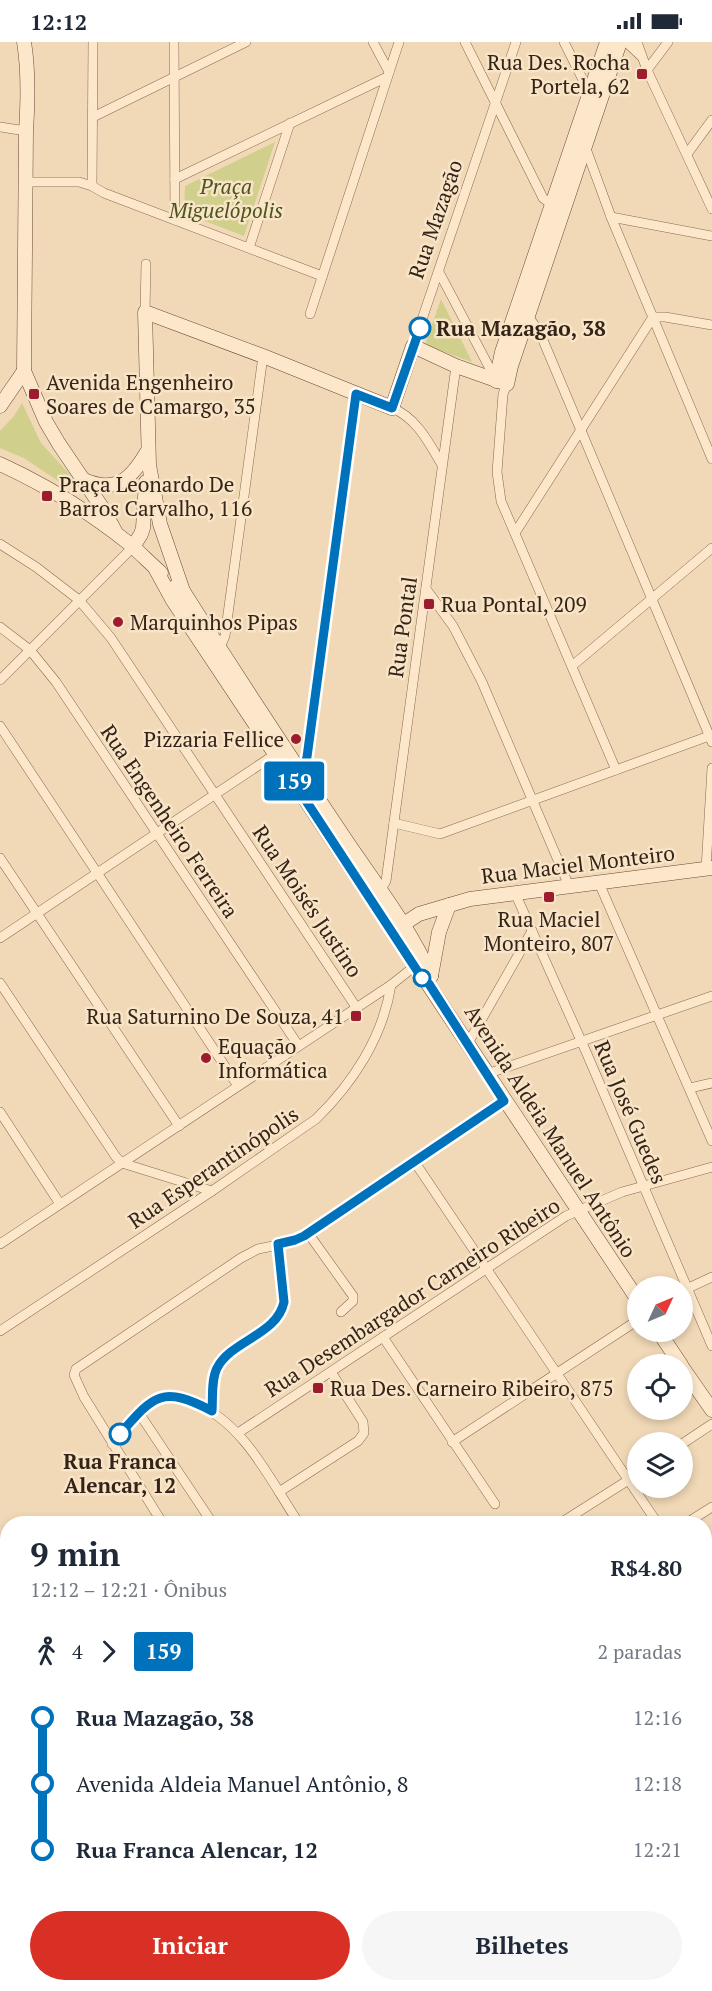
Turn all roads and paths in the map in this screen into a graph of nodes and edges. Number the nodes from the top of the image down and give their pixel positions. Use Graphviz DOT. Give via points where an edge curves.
graph roads {
  1 [pos="24,42"];
  2 [pos="93,42"];
  3 [pos="174,42"];
  4 [pos="246,42"];
  5 [pos="373,42"];
  6 [pos="399,42"];
  7 [pos="465,42"];
  8 [pos="516,42"];
  9 [pos="564,42"];
  10 [pos="607,42"];
  11 [pos="620,42"];
  12 [pos="626,42"];
  13 [pos="638,42"];
  14 [pos="668,42"];
  15 [pos="641,56"];
  16 [pos="647,70"];
  17 [pos="388,75"];
  18 [pos="174,78"];
  19 [pos="590,94"];
  20 [pos="496,104"];
  21 [pos="93,117"];
  22 [pos="712,120"];
  23 [pos="290,123"];
  24 [pos="587,124"];
  25 [pos="0,127"];
  26 [pos="26,131"];
  27 [pos="582,143"];
  28 [pos="687,154"];
  29 [pos="577,170"];
  30 [pos="596,177"];
  31 [pos="175,179"];
  32 [pos="26,182"];
  33 [pos="92,186"];
  34 [pos="552,205"];
  35 [pos="712,209"];
  36 [pos="611,217"];
  37 [pos="175,220"];
  38 [pos="712,236"];
  39 [pos="249,248"];
  40 [pos="146,264"];
  41 [pos="439,272"];
  42 [pos="322,276"];
  43 [pos="146,312"];
  44 [pos="310,314"];
  45 [pos="528,316"];
  46 [pos="653,317"];
  47 [pos="712,325"];
  48 [pos="413,346"];
  49 [pos="263,356"];
  50 [pos="456,366"];
  51 [pos="24,371"];
  52 [pos="502,386"];
  53 [pos="356,394"];
  54 [pos="0,406"];
  55 [pos="392,408"];
  56 [pos="581,429"];
  57 [pos="148,459"];
  58 [pos="712,459"];
  59 [pos="0,464"];
  60 [pos="442,465"];
  61 [pos="81,478"];
  62 [pos="95,497"];
  63 [pos="79,508"];
  64 [pos="515,533"];
  65 [pos="116,534"];
  66 [pos="0,544"];
  67 [pos="133,547"];
  68 [pos="712,548"];
  69 [pos="155,568"];
  70 [pos="426,589"];
  71 [pos="183,591"];
  72 [pos="652,599"];
  73 [pos="79,600"];
  74 [pos="0,627"];
  75 [pos="30,650"];
  76 [pos="216,654"];
  77 [pos="572,666"];
  78 [pos="0,680"];
  79 [pos="0,726"];
  80 [pos="711,738"];
  81 [pos="280,751"];
  82 [pos="712,768"];
  83 [pos="616,770"];
  84 [pos="298,777"];
  85 [pos="216,795"];
  86 [pos="533,801"];
  87 [pos="394,823"];
  88 [pos="157,834"];
  89 [pos="0,858"];
  90 [pos="709,869"];
  91 [pos="98,873"];
  92 [pos="599,883"];
  93 [pos="569,886"];
  94 [pos="380,891"];
  95 [pos="515,892"];
  96 [pos="449,905"];
  97 [pos="38,913"];
  98 [pos="419,914"];
  99 [pos="397,928"];
  100 [pos="532,931"];
  101 [pos="439,935"];
  102 [pos="0,938"];
  103 [pos="419,963"];
  104 [pos="430,980"];
  105 [pos="0,983"];
  106 [pos="391,985"];
  107 [pos="712,996"];
  108 [pos="357,1007"];
  109 [pos="658,1015"];
  110 [pos="581,1042"];
  111 [pos="467,1045"];
  112 [pos="298,1046"];
  113 [pos="487,1074"];
  114 [pos="712,1083"];
  115 [pos="238,1086"];
  116 [pos="690,1088"];
  117 [pos="504,1101"];
  118 [pos="0,1112"];
  119 [pos="179,1126"];
  120 [pos="712,1141"];
  121 [pos="414,1161"];
  122 [pos="122,1163"];
  123 [pos="712,1167"];
  124 [pos="643,1186"];
  125 [pos="212,1191"];
  126 [pos="60,1204"];
  127 [pos="577,1210"];
  128 [pos="0,1231"];
  129 [pos="308,1233"];
  130 [pos="3,1242"];
  131 [pos="278,1244"];
  132 [pos="487,1267"];
  133 [pos="679,1276"];
  134 [pos="712,1278"];
  135 [pos="627,1284"];
  136 [pos="693,1286"];
  137 [pos="693,1307"];
  138 [pos="341,1312"];
  139 [pos="627,1327"];
  140 [pos="0,1331"];
  141 [pos="383,1337"];
  142 [pos="712,1346"];
  143 [pos="330,1372"];
  144 [pos="557,1373"];
  145 [pos="693,1382"];
  146 [pos="712,1410"];
  147 [pos="212,1411"];
  148 [pos="139,1413"];
  149 [pos="712,1424"];
  150 [pos="238,1433"];
  151 [pos="693,1437"];
  152 [pos="452,1442"];
  153 [pos="112,1444"];
  154 [pos="627,1478"];
  155 [pos="627,1481"];
  156 [pos="279,1492"];
  157 [pos="640,1498"];
  158 [pos="495,1504"];
  159 [pos="712,1507"];
  160 [pos="158,1516"];
  161 [pos="208,1516"];
  162 [pos="294,1516"];
  163 [pos="572,1516"];
  164 [pos="653,1516"];
  165 [pos="698,1516"];
  1 -- 26 [label="street"];
  2 -- 21 [label="street"];
  3 -- 18 [label="street"];
  4 -- 18 [label="street"];
  5 -- 17 [label="street"];
  6 -- 17 [label="street"];
  7 -- 20 [label="street"];
  8 -- 20 [label="street, Rua Mazagão"];
  9 -- 19 [label="street"];
  10 -- 19 [label="street"];
  11 -- 24 [label="street"];
  12 -- 15 [label="street"];
  13 -- 15 [label="street"];
  14 -- 16 [label="street"];
  15 -- 16 [label="street"];
  16 -- 28 [label="street"];
  17 -- 23 [label="street"];
  17 -- 42 [label="street"];
  18 -- 21 [label="street"];
  18 -- 31 [label="street"];
  19 -- 24 [label="street"];
  20 -- 34 [label="street" via="543,198"];
  20 -- 41 [label="street, Rua Mazagão"];
  21 -- 33 [label="street"];
  22 -- 28 [label="street"];
  23 -- 31 [label="street"];
  23 -- 39 [label="street"];
  24 -- 27 [label="street"];
  25 -- 26 [label="street"];
  26 -- 32 [label="street"];
  27 -- 29 [label="street"];
  27 -- 30 [label="street"];
  27 -- 34 [label="street"];
  28 -- 35 [label="street"];
  29 -- 30 [label="street"];
  29 -- 45 [label="street"];
  30 -- 36 [label="street"];
  31 -- 37 [label="street"];
  32 -- 33 [label="street" via="79,182"];
  32 -- 51 [label="street"];
  33 -- 37 [label="street"];
  34 -- 52 [label="street" via="502,352"];
  36 -- 38 [label="street"];
  36 -- 46 [label="street"];
  37 -- 39 [label="street"];
  39 -- 42 [label="street"];
  40 -- 43 [label="street"];
  41 -- 48 [label="street, Rua Mazagão"];
  41 -- 52 [label="street"];
  42 -- 44 [label="street"];
  43 -- 49 [label="street"];
  43 -- 57 [label="street"];
  45 -- 52 [label="street"];
  45 -- 56 [label="street" via="540,333"];
  46 -- 47 [label="street"];
  46 -- 56 [label="street"];
  46 -- 58 [label="street"];
  48 -- 50 [label="street"];
  48 -- 55 [label="street, Rua Mazagão"];
  49 -- 53 [label="street"];
  49 -- 76 [label="street" via="225,636"];
  50 -- 52 [label="street"];
  50 -- 60 [label="street, Rua Pontal"];
  51 -- 54 [label="street"];
  51 -- 61 [label="street" via="46,422"];
  52 -- 64 [label="street" via="498,482 501,501"];
  53 -- 55 [label="street"];
  53 -- 84 [label="street" via="307,757"];
  55 -- 60 [label="street" via="425,435"];
  56 -- 64 [label="street"];
  56 -- 72 [label="street"];
  57 -- 61 [label="street" via="121,483 104,486"];
  57 -- 67 [label="street" via="143,528"];
  57 -- 71 [label="street" via="160,524"];
  59 -- 63 [label="street"];
  60 -- 70 [label="street, Rua Pontal"];
  61 -- 62 [label="street"];
  62 -- 63 [label="street" via="90,507"];
  62 -- 65 [label="street"];
  63 -- 65 [label="street"];
  64 -- 77 [label="street"];
  65 -- 67 [label="street"];
  66 -- 73 [label="street, Rua Moisés Justino"];
  67 -- 69 [label="street"];
  67 -- 73 [label="street"];
  68 -- 72 [label="street"];
  69 -- 71 [label="street"];
  69 -- 76 [label="street" via="172,599"];
  70 -- 86 [label="street" via="468,652"];
  70 -- 87 [label="street, Rua Pontal"];
  71 -- 76 [label="street"];
  72 -- 77 [label="street"];
  72 -- 80 [label="street"];
  73 -- 75 [label="street"];
  73 -- 85 [label="street, Rua Moisés Justino" via="111,638"];
  74 -- 75 [label="street, Rua Engenheiro Ferreira"];
  75 -- 78 [label="street"];
  75 -- 88 [label="street, Rua Engenheiro Ferreira" via="56,682"];
  76 -- 81 [label="street"];
  77 -- 83 [label="street"];
  79 -- 91 [label="street"];
  80 -- 83 [label="street"];
  81 -- 84 [label="street"];
  81 -- 85 [label="street"];
  82 -- 90 [label="street"];
  83 -- 86 [label="street"];
  84 -- 94 [label="street"];
  84 -- 99 [label="street"];
  85 -- 88 [label="street"];
  85 -- 108 [label="street, Rua Moisés Justino"];
  86 -- 87 [label="street" via="440,834"];
  86 -- 93 [label="street"];
  87 -- 94 [label="street, Rua Pontal" via="386,882"];
  88 -- 91 [label="street"];
  88 -- 112 [label="street, Rua Engenheiro Ferreira"];
  89 -- 97 [label="street"];
  90 -- 92 [label="street, Rua Maciel Monteiro"];
  91 -- 97 [label="street"];
  91 -- 115 [label="street"];
  92 -- 93 [label="street, Rua Maciel Monteiro"];
  92 -- 109 [label="street"];
  93 -- 95 [label="street, Rua Maciel Monteiro"];
  94 -- 99 [label="street"];
  95 -- 96 [label="street, Rua Maciel Monteiro"];
  95 -- 100 [label="street, Rua José Guedes"];
  96 -- 98 [label="street, Rua Maciel Monteiro"];
  96 -- 101 [label="street"];
  97 -- 102 [label="street"];
  97 -- 119 [label="street"];
  98 -- 99 [label="street, Rua Maciel Monteiro"];
  98 -- 101 [label="street" via="434,922"];
  99 -- 103 [label="street, Avenida Aldeia Manuel Antônio"];
  100 -- 110 [label="street, Rua José Guedes"];
  100 -- 111 [label="street"];
  101 -- 103 [label="street"];
  101 -- 104 [label="street"];
  103 -- 104 [label="street, Avenida Aldeia Manuel Antônio" via="422,978"];
  103 -- 106 [label="street"];
  104 -- 111 [label="street, Avenida Aldeia Manuel Antônio"];
  105 -- 122 [label="street"];
  106 -- 108 [label="street"];
  106 -- 125 [label="street, Rua Esperantinópolis" via="372,1042 356,1073 330,1105 316,1119"];
  107 -- 109 [label="street"];
  108 -- 112 [label="street"];
  109 -- 110 [label="street"];
  109 -- 116 [label="street"];
  110 -- 113 [label="street"];
  110 -- 124 [label="street, Rua José Guedes"];
  111 -- 113 [label="street, Avenida Aldeia Manuel Antônio"];
  112 -- 115 [label="street"];
  113 -- 117 [label="street, Avenida Aldeia Manuel Antônio"];
  114 -- 116 [label="street"];
  115 -- 119 [label="street"];
  116 -- 120 [label="street"];
  117 -- 121 [label="street"];
  117 -- 127 [label="street, Avenida Aldeia Manuel Antônio"];
  118 -- 126 [label="street"];
  119 -- 122 [label="street"];
  121 -- 129 [label="street"];
  121 -- 132 [label="street"];
  122 -- 125 [label="street"];
  122 -- 126 [label="street"];
  123 -- 124 [label="street, Rua Desembargador Carneiro Ribeiro"];
  124 -- 127 [label="street, Rua Desembargador Carneiro Ribeiro"];
  124 -- 133 [label="street, Rua José Guedes"];
  125 -- 140 [label="street, Rua Esperantinópolis"];
  126 -- 130 [label="street"];
  127 -- 132 [label="street, Rua Desembargador Carneiro Ribeiro"];
  127 -- 135 [label="street, Avenida Aldeia Manuel Antônio"];
  128 -- 130 [label="street"];
  129 -- 131 [label="street"];
  129 -- 138 [label="street" via="353,1296"];
  131 -- 147 [label="street" via="283,1308 276,1320 228,1355 218,1367"];
  131 -- 153 [label="street" via="241,1258 79,1366 75,1379"];
  132 -- 141 [label="street, Rua Desembargador Carneiro Ribeiro"];
  132 -- 144 [label="street"];
  134 -- 136 [label="street"];
  137 -- 142 [label="street, Rua José Guedes"];
  139 -- 144 [label="street"];
  141 -- 143 [label="street, Rua Desembargador Carneiro Ribeiro"];
  141 -- 152 [label="street"];
  143 -- 150 [label="street, Rua Desembargador Carneiro Ribeiro"];
  143 -- 156 [label="street" via="363,1422 364,1433 358,1441"];
  144 -- 152 [label="street"];
  144 -- 154 [label="street"];
  145 -- 146 [label="street"];
  147 -- 148 [label="street" via="187,1399 167,1396 151,1402"];
  147 -- 150 [label="street"];
  148 -- 153 [label="street"];
  148 -- 161 [label="street"];
  149 -- 151 [label="street"];
  150 -- 156 [label="street"];
  152 -- 158 [label="street"];
  153 -- 160 [label="street"];
  155 -- 163 [label="street"];
  156 -- 162 [label="street"];
  157 -- 164 [label="street"];
  159 -- 165 [label="street"];
}
